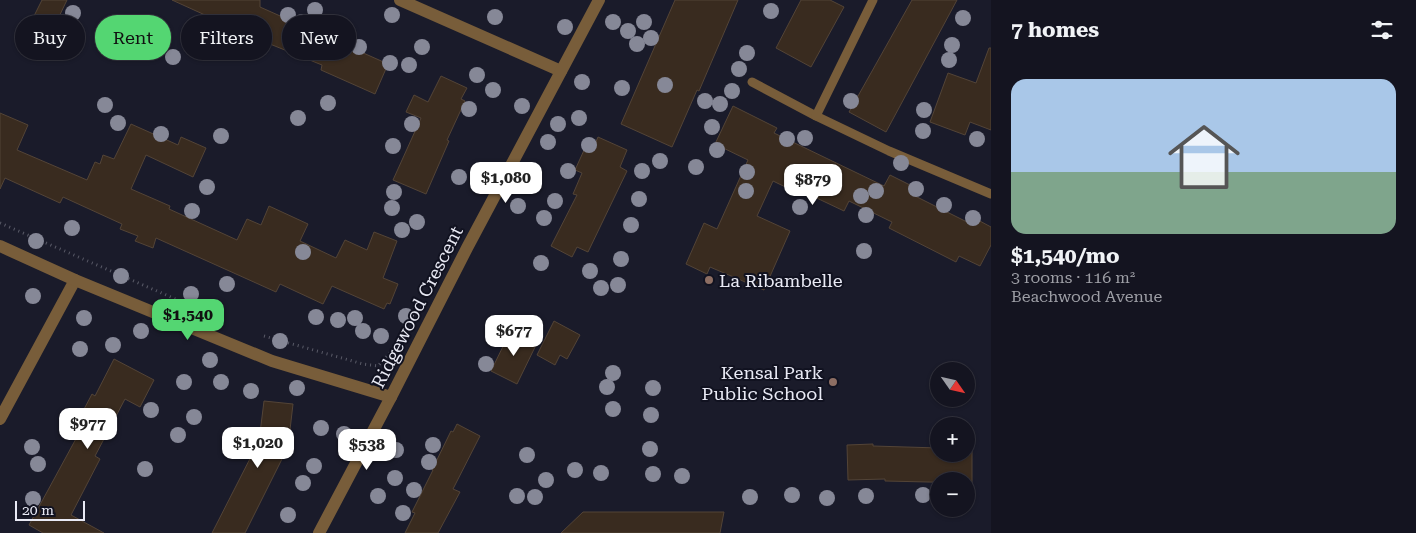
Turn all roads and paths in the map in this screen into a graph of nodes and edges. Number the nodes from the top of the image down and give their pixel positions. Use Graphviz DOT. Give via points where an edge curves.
graph roads {
  1 [pos="400,0"];
  2 [pos="599,0"];
  3 [pos="873,0"];
  4 [pos="561,71"];
  5 [pos="752,82"];
  6 [pos="816,116"];
  7 [pos="991,194"];
  8 [pos="0,223"];
  9 [pos="0,246"];
  10 [pos="75,280"];
  11 [pos="182,302"];
  12 [pos="262,336"];
  13 [pos="399,338"];
  14 [pos="391,397"];
  15 [pos="0,419"];
  16 [pos="319,533"];
  1 -- 4 [label="street"];
  2 -- 4 [label="street, Ridgewood Crescent"];
  3 -- 6 [label="lane"];
  4 -- 14 [label="street, Ridgewood Crescent"];
  5 -- 6 [label="lane"];
  6 -- 7 [label="lane"];
  8 -- 11 [label="path"];
  9 -- 10 [label="street"];
  10 -- 14 [label="street" via="272,361"];
  10 -- 15 [label="street"];
  12 -- 13 [label="path" via="378,366"];
  14 -- 16 [label="street, Ridgewood Crescent"];
}
